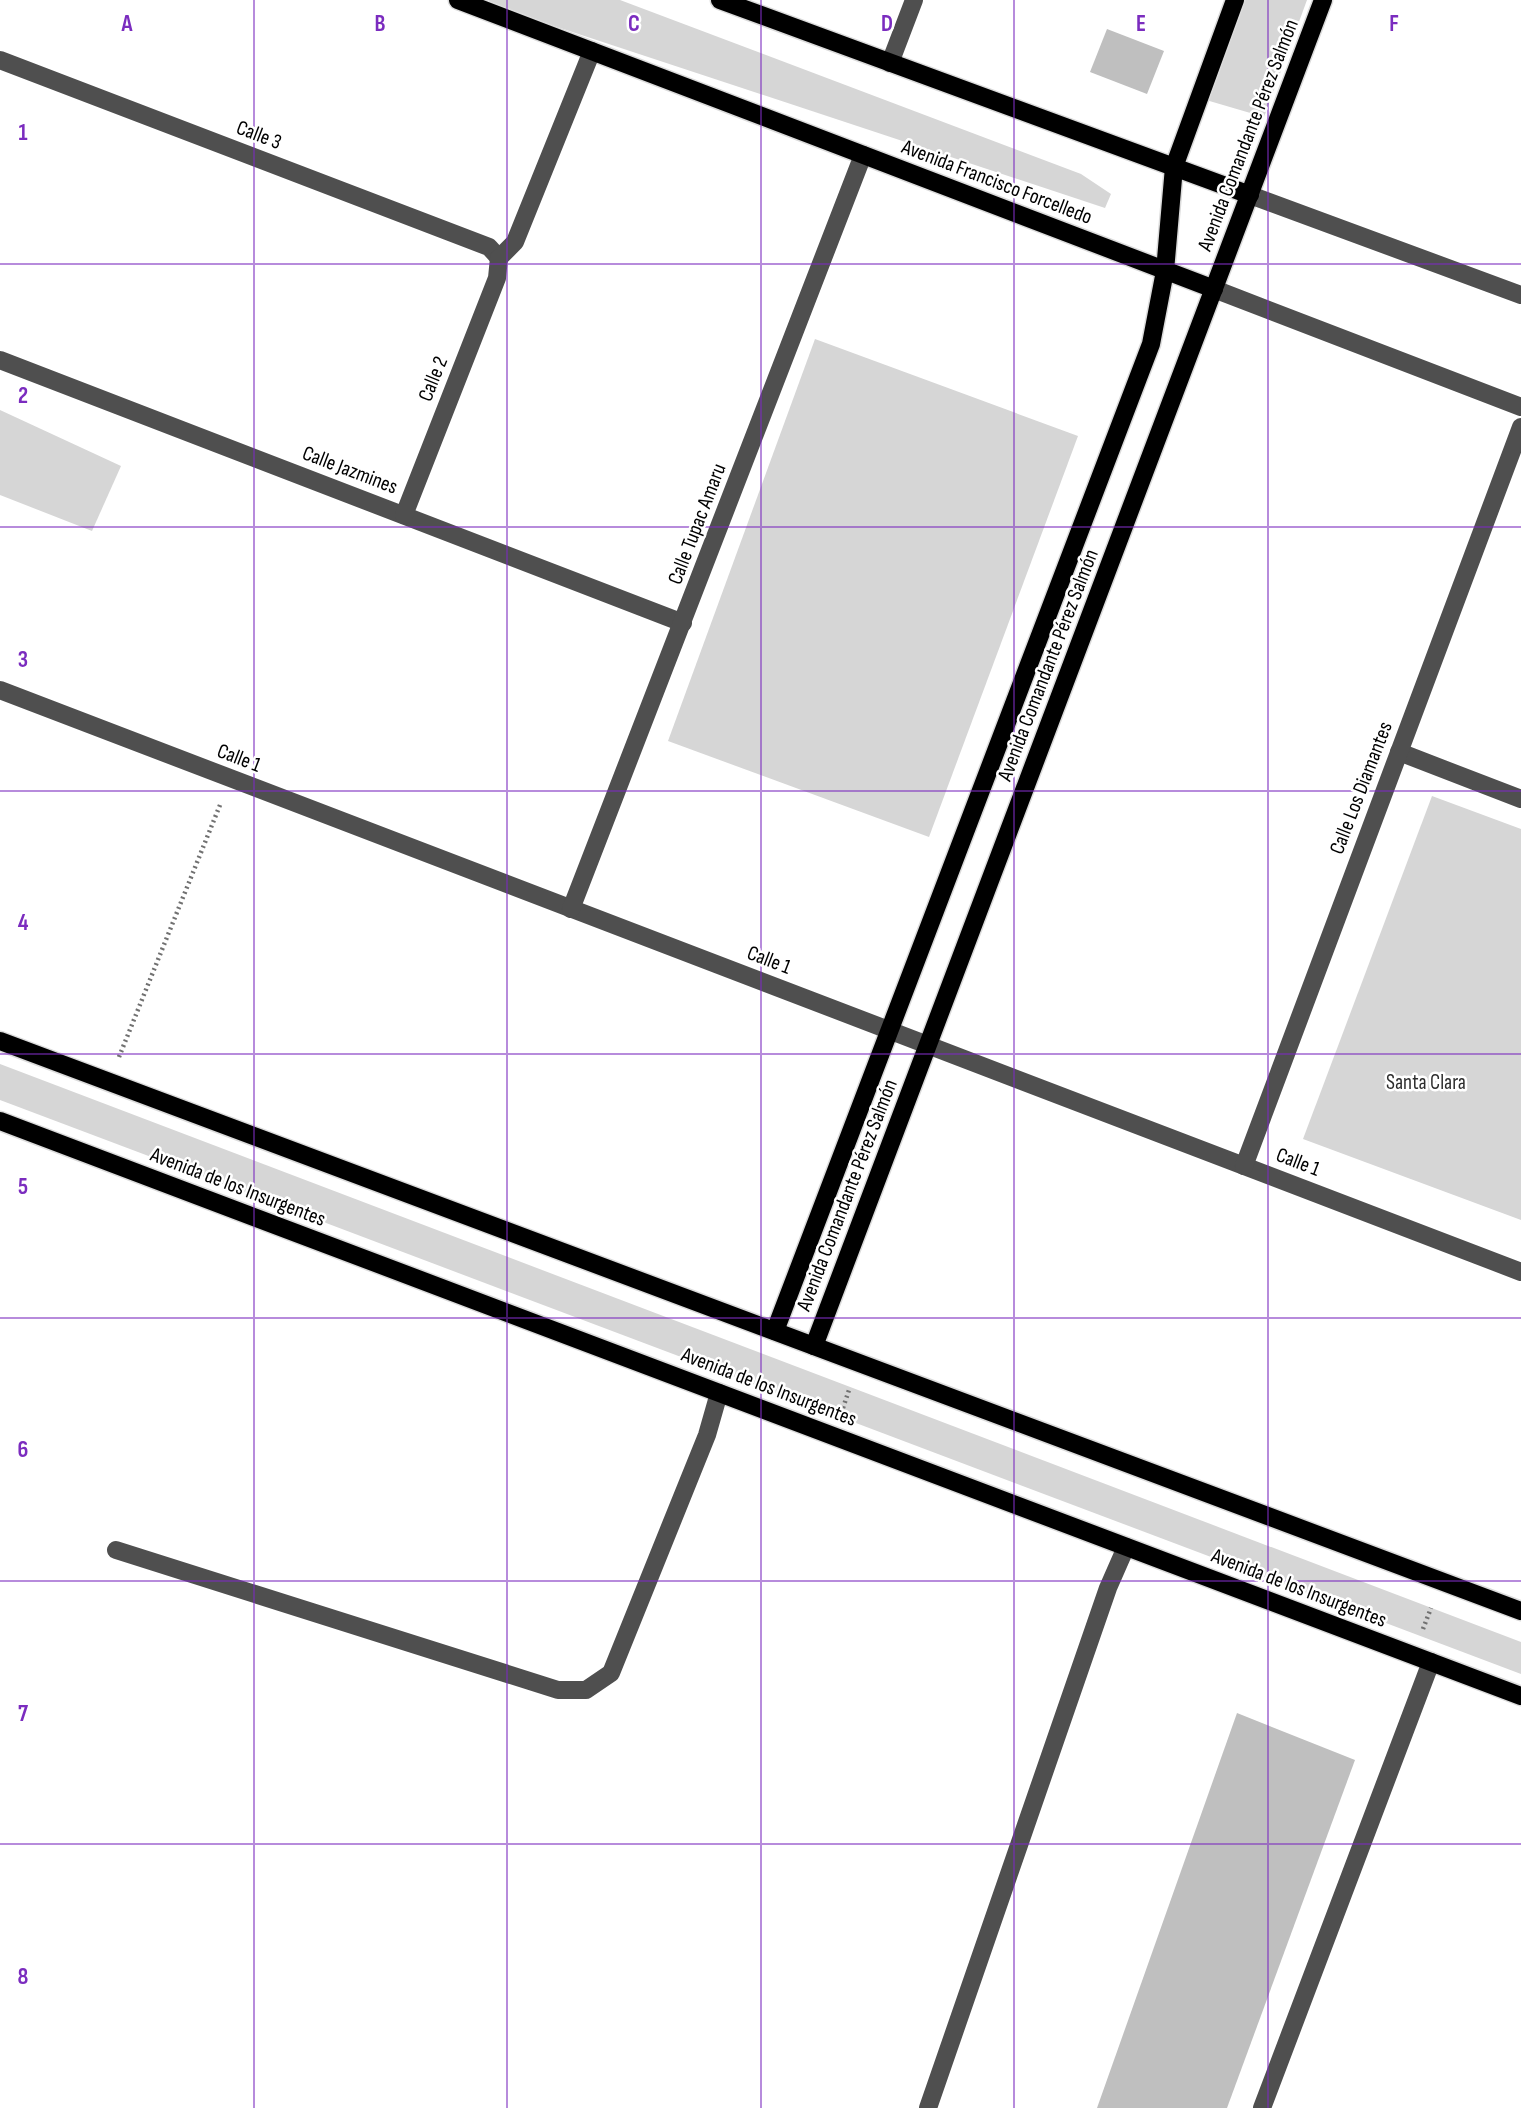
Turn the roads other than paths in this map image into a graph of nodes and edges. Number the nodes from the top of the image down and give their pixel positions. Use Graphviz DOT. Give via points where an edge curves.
graph roads {
  1 [pos="458,0"];
  2 [pos="720,0"];
  3 [pos="914,0"];
  4 [pos="1235,0"];
  5 [pos="1323,0"];
  6 [pos="592,51"];
  7 [pos="0,60"];
  8 [pos="890,62"];
  9 [pos="863,155"];
  10 [pos="1174,167"];
  11 [pos="1250,195"];
  12 [pos="499,258"];
  13 [pos="1166,271"];
  14 [pos="1214,289"];
  15 [pos="1521,295"];
  16 [pos="0,360"];
  17 [pos="1521,407"];
  18 [pos="1521,427"];
  19 [pos="404,515"];
  20 [pos="683,623"];
  21 [pos="0,690"];
  22 [pos="1399,752"];
  23 [pos="1521,799"];
  24 [pos="571,909"];
  25 [pos="891,1031"];
  26 [pos="0,1041"];
  27 [pos="928,1046"];
  28 [pos="0,1121"];
  29 [pos="1244,1166"];
  30 [pos="1521,1272"];
  31 [pos="775,1331"];
  32 [pos="814,1346"];
  33 [pos="719,1393"];
  34 [pos="1126,1547"];
  35 [pos="116,1550"];
  36 [pos="1521,1611"];
  37 [pos="1431,1662"];
  38 [pos="1521,1696"];
  39 [pos="928,2108"];
  40 [pos="1262,2108"];
  1 -- 6 [label="main road, Avenida Francisco Forcelledo"];
  2 -- 8 [label="main road"];
  3 -- 8 [label="street"];
  4 -- 10 [label="main road, Avenida Comandante Pérez Salmón"];
  5 -- 11 [label="main road, Avenida Comandante Pérez Salmón"];
  6 -- 9 [label="main road, Avenida Francisco Forcelledo"];
  6 -- 12 [label="street" via="515,242"];
  7 -- 12 [label="street, Calle 3" via="489,247"];
  8 -- 10 [label="main road"];
  9 -- 13 [label="main road, Avenida Francisco Forcelledo"];
  9 -- 20 [label="street, Calle Tupac Amaru"];
  10 -- 11 [label="main road"];
  10 -- 13 [label="main road, Avenida Comandante Pérez Salmón"];
  11 -- 14 [label="main road, Avenida Comandante Pérez Salmón"];
  11 -- 15 [label="street"];
  12 -- 19 [label="street, Calle 2" via="497,278"];
  13 -- 14 [label="main road, Avenida Francisco Forcelledo"];
  13 -- 25 [label="main road, Avenida Comandante Pérez Salmón" via="1151,344 1123,422"];
  14 -- 17 [label="street, Avenida Francisco Forcelledo"];
  14 -- 27 [label="main road, Avenida Comandante Pérez Salmón"];
  16 -- 19 [label="street, Calle Jazmines"];
  18 -- 22 [label="street, Calle Los Diamantes"];
  19 -- 20 [label="street, Calle Jazmines"];
  20 -- 24 [label="street, Calle Tupac Amaru"];
  21 -- 24 [label="street, Calle 1"];
  22 -- 23 [label="street"];
  22 -- 29 [label="street, Calle Los Diamantes"];
  24 -- 25 [label="street, Calle 1"];
  25 -- 27 [label="street, Calle 1"];
  25 -- 31 [label="main road, Avenida Comandante Pérez Salmón"];
  26 -- 31 [label="main road"];
  27 -- 29 [label="street, Calle 1"];
  27 -- 32 [label="main road, Avenida Comandante Pérez Salmón"];
  28 -- 33 [label="main road, Avenida de los Insurgentes"];
  29 -- 30 [label="street, Calle 1"];
  31 -- 32 [label="main road"];
  32 -- 36 [label="main road"];
  33 -- 34 [label="main road, Avenida de los Insurgentes"];
  33 -- 35 [label="street" via="707,1435 611,1673 586,1690 558,1690"];
  34 -- 37 [label="main road, Avenida de los Insurgentes"];
  34 -- 39 [label="street"];
  37 -- 38 [label="main road, Avenida de los Insurgentes"];
  37 -- 40 [label="street"];
}
